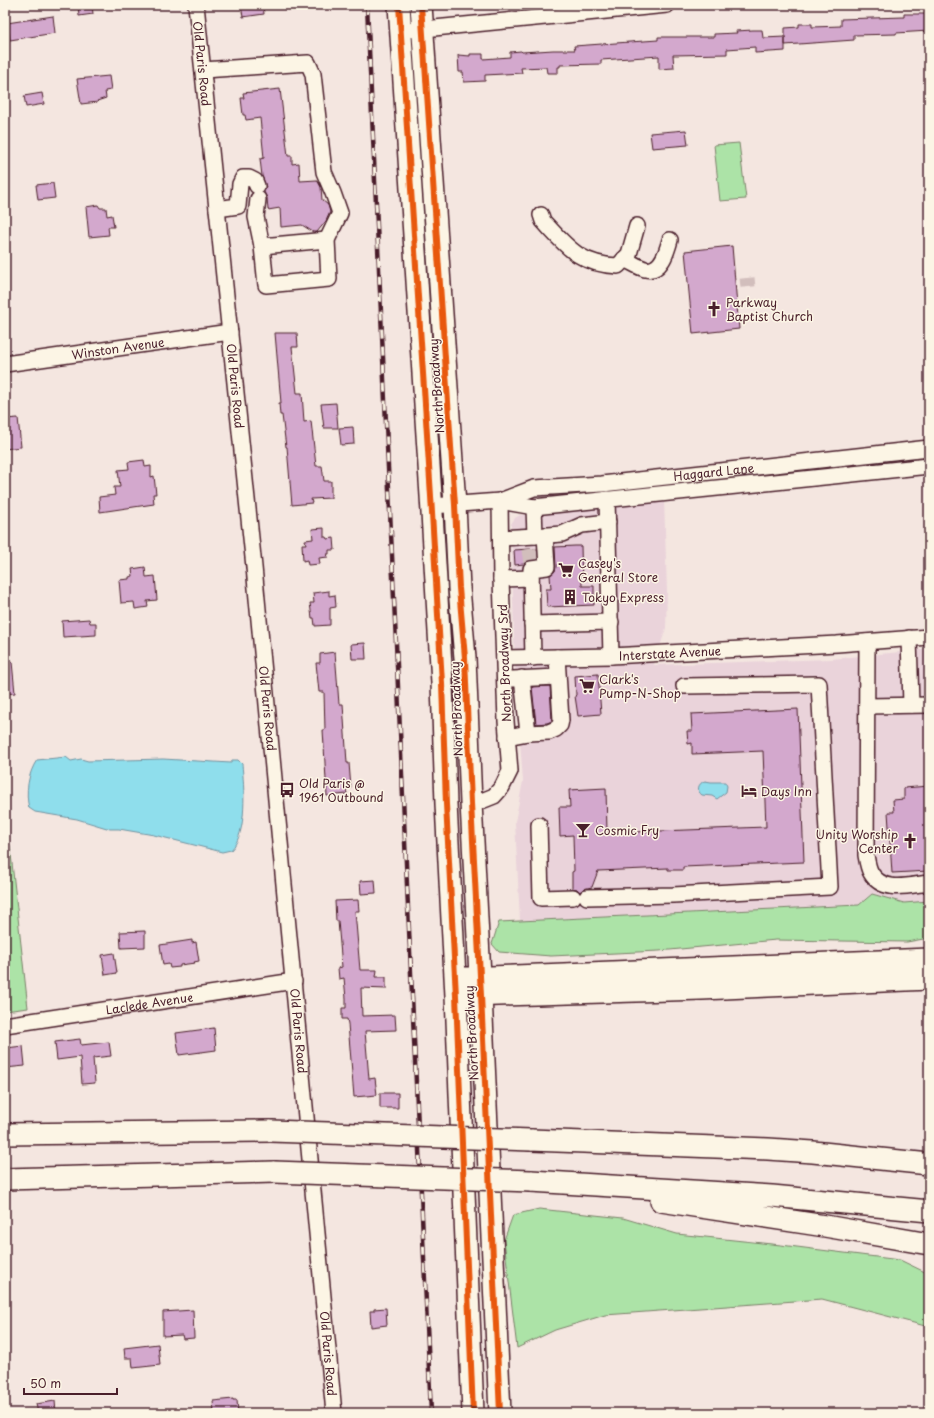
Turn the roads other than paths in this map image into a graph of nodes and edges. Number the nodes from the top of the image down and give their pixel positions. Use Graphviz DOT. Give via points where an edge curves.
graph roads {
  1 [pos="196,5"];
  2 [pos="399,5"];
  3 [pos="421,5"];
  4 [pos="667,5"];
  5 [pos="422,29"];
  6 [pos="401,31"];
  7 [pos="203,70"];
  8 [pos="411,183"];
  9 [pos="433,184"];
  10 [pos="257,196"];
  11 [pos="238,206"];
  12 [pos="217,209"];
  13 [pos="541,215"];
  14 [pos="637,226"];
  15 [pos="327,240"];
  16 [pos="670,240"];
  17 [pos="262,246"];
  18 [pos="624,259"];
  19 [pos="230,332"];
  20 [pos="5,364"];
  21 [pos="929,448"];
  22 [pos="865,455"];
  23 [pos="787,464"];
  24 [pos="929,466"];
  25 [pos="867,472"];
  26 [pos="679,475"];
  27 [pos="789,480"];
  28 [pos="590,485"];
  29 [pos="680,492"];
  30 [pos="607,499"];
  31 [pos="500,501"];
  32 [pos="591,501"];
  33 [pos="456,505"];
  34 [pos="432,506"];
  35 [pos="534,507"];
  36 [pos="608,522"];
  37 [pos="500,538"];
  38 [pos="533,553"];
  39 [pos="500,579"];
  40 [pos="610,622"];
  41 [pos="532,624"];
  42 [pos="929,637"];
  43 [pos="909,638"];
  44 [pos="867,642"];
  45 [pos="612,656"];
  46 [pos="557,657"];
  47 [pos="504,658"];
  48 [pos="533,658"];
  49 [pos="558,677"];
  50 [pos="522,678"];
  51 [pos="504,679"];
  52 [pos="684,686"];
  53 [pos="911,705"];
  54 [pos="929,705"];
  55 [pos="867,706"];
  56 [pos="528,733"];
  57 [pos="507,737"];
  58 [pos="471,803"];
  59 [pos="539,825"];
  60 [pos="929,883"];
  61 [pos="572,897"];
  62 [pos="588,897"];
  63 [pos="929,959"];
  64 [pos="929,980"];
  65 [pos="294,981"];
  66 [pos="480,986"];
  67 [pos="456,988"];
  68 [pos="5,1024"];
  69 [pos="5,1134"];
  70 [pos="929,1164"];
  71 [pos="5,1179"];
  72 [pos="578,1184"];
  73 [pos="929,1211"];
  74 [pos="929,1244"];
  75 [pos="334,1413"];
  76 [pos="473,1413"];
  77 [pos="500,1413"];
  1 -- 7 [label="street, Old Paris Road"];
  2 -- 6 [label="highway, North Broadway"];
  3 -- 5 [label="highway, North Broadway"];
  4 -- 5 [label="street"];
  5 -- 6 [label="street"];
  5 -- 9 [label="highway, North Broadway"];
  6 -- 8 [label="highway, North Broadway"];
  7 -- 12 [label="street, Old Paris Road"];
  7 -- 15 [label="street" via="308,62 313,74 324,172 340,213"];
  8 -- 9 [label="street"];
  8 -- 34 [label="highway, North Broadway"];
  9 -- 33 [label="highway, North Broadway"];
  10 -- 11 [label="street"];
  10 -- 11 [label="street" via="255,181 244,178 240,184"];
  10 -- 17 [label="street" via="256,217"];
  11 -- 12 [label="street"];
  12 -- 19 [label="street, Old Paris Road"];
  13 -- 18 [label="street" via="543,221 570,250 584,259 605,266 618,266"];
  14 -- 18 [label="street" via="629,254"];
  15 -- 17 [label="street"];
  15 -- 17 [label="street" via="329,279 266,285"];
  16 -- 18 [label="street" via="663,260 656,267 647,269"];
  19 -- 20 [label="street, Winston Avenue"];
  19 -- 65 [label="street, Old Paris Road"];
  21 -- 22 [label="street, Haggard Lane"];
  22 -- 23 [label="street, Haggard Lane"];
  22 -- 25 [label="street"];
  23 -- 26 [label="street, Haggard Lane"];
  23 -- 27 [label="street"];
  24 -- 25 [label="street, Haggard Lane"];
  25 -- 27 [label="street, Haggard Lane"];
  26 -- 28 [label="street, Haggard Lane"];
  26 -- 29 [label="street"];
  27 -- 29 [label="street, Haggard Lane"];
  28 -- 31 [label="street, Haggard Lane" via="534,488"];
  28 -- 32 [label="street"];
  29 -- 30 [label="street, Haggard Lane"];
  30 -- 32 [label="street, Haggard Lane"];
  30 -- 36 [label="street"];
  31 -- 33 [label="street, Haggard Lane"];
  31 -- 35 [label="street, Haggard Lane"];
  31 -- 37 [label="street, North Broadway Srd"];
  32 -- 35 [label="street, Haggard Lane"];
  33 -- 34 [label="street, Haggard Lane"];
  33 -- 58 [label="highway, North Broadway"];
  34 -- 67 [label="highway, North Broadway"];
  35 -- 38 [label="street"];
  36 -- 38 [label="street" via="582,525 562,534"];
  36 -- 40 [label="street"];
  37 -- 38 [label="street"];
  37 -- 39 [label="street, North Broadway Srd"];
  38 -- 39 [label="street"];
  38 -- 41 [label="street"];
  39 -- 47 [label="street, North Broadway Srd"];
  40 -- 41 [label="street"];
  40 -- 45 [label="street"];
  41 -- 48 [label="street"];
  42 -- 43 [label="street, Interstate Avenue"];
  43 -- 44 [label="street, Interstate Avenue"];
  43 -- 53 [label="street"];
  44 -- 45 [label="street, Interstate Avenue"];
  44 -- 55 [label="street"];
  45 -- 46 [label="street, Interstate Avenue"];
  46 -- 48 [label="street, Interstate Avenue"];
  46 -- 49 [label="street"];
  47 -- 48 [label="street, Interstate Avenue"];
  47 -- 51 [label="street, North Broadway Srd"];
  49 -- 50 [label="street"];
  49 -- 56 [label="street" via="560,725 549,732"];
  50 -- 51 [label="street"];
  50 -- 56 [label="street"];
  51 -- 57 [label="street, North Broadway Srd"];
  52 -- 62 [label="street" via="819,684 830,887 673,896"];
  53 -- 54 [label="street"];
  53 -- 55 [label="street"];
  55 -- 60 [label="street" via="866,855 870,872 875,879 892,887"];
  56 -- 57 [label="street"];
  57 -- 58 [label="street, North Broadway Srd" via="510,771 507,779 494,796"];
  58 -- 66 [label="highway, North Broadway"];
  59 -- 61 [label="street" via="541,898"];
  63 -- 66 [label="highway"];
  64 -- 66 [label="highway" via="702,989"];
  65 -- 68 [label="street, Laclede Avenue"];
  65 -- 75 [label="street, Old Paris Road"];
  66 -- 67 [label="highway"];
  66 -- 77 [label="highway, North Broadway"];
  67 -- 76 [label="highway, North Broadway"];
  69 -- 70 [label="highway, bridge" via="271,1131 768,1149"];
  71 -- 72 [label="highway, bridge" via="274,1172"];
  72 -- 73 [label="highway" via="772,1196"];
  72 -- 74 [label="highway" via="648,1199"];
}
